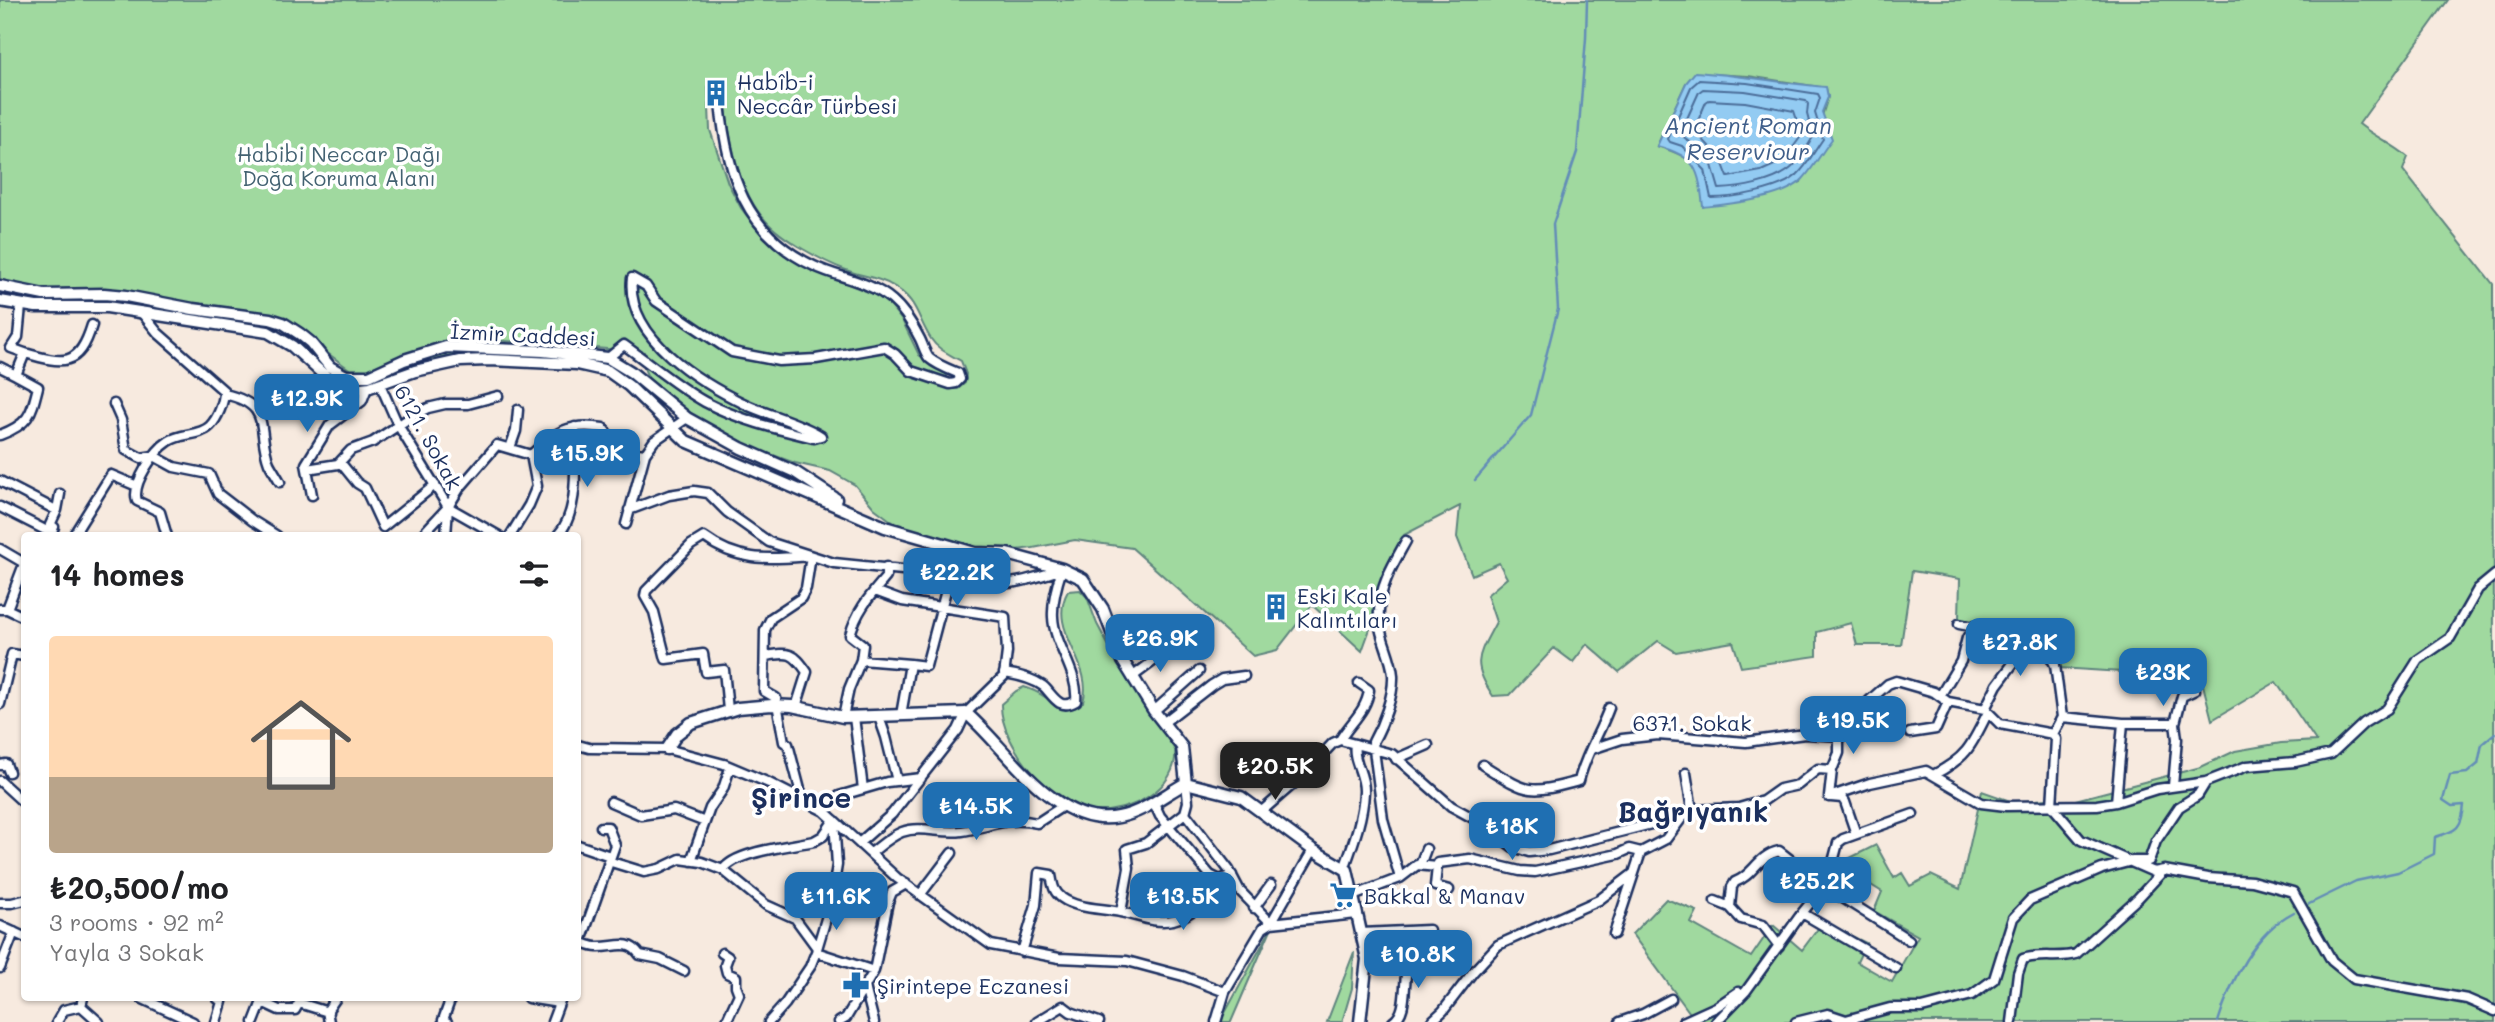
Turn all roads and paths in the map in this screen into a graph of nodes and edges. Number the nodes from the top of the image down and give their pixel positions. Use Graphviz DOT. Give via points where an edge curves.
graph roads {
  1 [pos="720,103"];
  2 [pos="0,286"];
  3 [pos="0,301"];
  4 [pos="21,306"];
  5 [pos="141,312"];
  6 [pos="92,325"];
  7 [pos="25,354"];
  8 [pos="608,359"];
  9 [pos="0,368"];
  10 [pos="16,375"];
  11 [pos="380,384"];
  12 [pos="367,388"];
  13 [pos="225,394"];
  14 [pos="498,396"];
  15 [pos="114,404"];
  16 [pos="518,410"];
  17 [pos="687,418"];
  18 [pos="398,425"];
  19 [pos="575,427"];
  20 [pos="673,429"];
  21 [pos="0,435"];
  22 [pos="510,448"];
  23 [pos="531,454"];
  24 [pos="645,454"];
  25 [pos="155,456"];
  26 [pos="340,463"];
  27 [pos="307,469"];
  28 [pos="0,481"];
  29 [pos="281,482"];
  30 [pos="435,485"];
  31 [pos="137,486"];
  32 [pos="60,494"];
  33 [pos="312,495"];
  34 [pos="0,506"];
  35 [pos="448,507"];
  36 [pos="56,510"];
  37 [pos="629,510"];
  38 [pos="859,515"];
  39 [pos="626,524"];
  40 [pos="46,532"];
  41 [pos="51,532"];
  42 [pos="75,532"];
  43 [pos="166,532"];
  44 [pos="271,532"];
  45 [pos="425,532"];
  46 [pos="446,532"];
  47 [pos="492,532"];
  48 [pos="512,532"];
  49 [pos="561,532"];
  50 [pos="1406,541"];
  51 [pos="0,549"];
  52 [pos="811,556"];
  53 [pos="21,562"];
  54 [pos="886,567"];
  55 [pos="1062,569"];
  56 [pos="21,571"];
  57 [pos="2495,575"];
  58 [pos="949,579"];
  59 [pos="875,591"];
  60 [pos="942,606"];
  61 [pos="4,609"];
  62 [pos="21,616"];
  63 [pos="1158,621"];
  64 [pos="1959,624"];
  65 [pos="1974,627"];
  66 [pos="2026,635"];
  67 [pos="1171,648"];
  68 [pos="1118,649"];
  69 [pos="21,656"];
  70 [pos="766,656"];
  71 [pos="861,660"];
  72 [pos="910,664"];
  73 [pos="1199,671"];
  74 [pos="1004,673"];
  75 [pos="1244,676"];
  76 [pos="1132,677"];
  77 [pos="1359,683"];
  78 [pos="2195,690"];
  79 [pos="1940,696"];
  80 [pos="1948,702"];
  81 [pos="0,704"];
  82 [pos="775,705"];
  83 [pos="796,706"];
  84 [pos="1609,708"];
  85 [pos="728,710"];
  86 [pos="1154,711"];
  87 [pos="1986,711"];
  88 [pos="966,713"];
  89 [pos="901,715"];
  90 [pos="848,717"];
  91 [pos="879,717"];
  92 [pos="2062,717"];
  93 [pos="1163,723"];
  94 [pos="2123,723"];
  95 [pos="2175,723"];
  96 [pos="1910,733"];
  97 [pos="2053,734"];
  98 [pos="1839,736"];
  99 [pos="1340,740"];
  100 [pos="1355,744"];
  101 [pos="1428,745"];
  102 [pos="581,746"];
  103 [pos="667,749"];
  104 [pos="1592,749"];
  105 [pos="1373,750"];
  106 [pos="1396,760"];
  107 [pos="0,765"];
  108 [pos="1483,765"];
  109 [pos="730,768"];
  110 [pos="1832,770"];
  111 [pos="9,772"];
  112 [pos="1686,773"];
  113 [pos="1933,775"];
  114 [pos="921,778"];
  115 [pos="0,781"];
  116 [pos="897,781"];
  117 [pos="2206,782"];
  118 [pos="1186,783"];
  119 [pos="2173,786"];
  120 [pos="863,789"];
  121 [pos="1829,797"];
  122 [pos="21,800"];
  123 [pos="803,801"];
  124 [pos="611,802"];
  125 [pos="2116,802"];
  126 [pos="1154,803"];
  127 [pos="1063,806"];
  128 [pos="2052,806"];
  129 [pos="1692,810"];
  130 [pos="824,811"];
  131 [pos="1262,811"];
  132 [pos="1185,813"];
  133 [pos="1913,814"];
  134 [pos="1681,819"];
  135 [pos="834,820"];
  136 [pos="705,822"];
  137 [pos="1169,825"];
  138 [pos="601,827"];
  139 [pos="1856,834"];
  140 [pos="859,843"];
  141 [pos="581,846"];
  142 [pos="1426,849"];
  143 [pos="1312,850"];
  144 [pos="1642,852"];
  145 [pos="870,853"];
  146 [pos="952,853"];
  147 [pos="609,858"];
  148 [pos="691,860"];
  149 [pos="2132,861"];
  150 [pos="1420,865"];
  151 [pos="1437,867"];
  152 [pos="1344,869"];
  153 [pos="723,870"];
  154 [pos="2164,870"];
  155 [pos="1633,874"];
  156 [pos="1232,875"];
  157 [pos="1212,876"];
  158 [pos="1400,878"];
  159 [pos="906,884"];
  160 [pos="1271,885"];
  161 [pos="1824,886"];
  162 [pos="1449,890"];
  163 [pos="920,895"];
  164 [pos="1353,896"];
  165 [pos="21,901"];
  166 [pos="1715,901"];
  167 [pos="0,903"];
  168 [pos="1730,907"];
  169 [pos="1254,908"];
  170 [pos="1121,912"];
  171 [pos="1802,913"];
  172 [pos="1357,914"];
  173 [pos="1271,923"];
  174 [pos="582,924"];
  175 [pos="0,926"];
  176 [pos="1429,930"];
  177 [pos="14,932"];
  178 [pos="1361,933"];
  179 [pos="1614,934"];
  180 [pos="21,936"];
  181 [pos="1909,940"];
  182 [pos="581,946"];
  183 [pos="1779,946"];
  184 [pos="817,950"];
  185 [pos="1022,952"];
  186 [pos="722,953"];
  187 [pos="1454,957"];
  188 [pos="0,968"];
  189 [pos="1896,968"];
  190 [pos="684,971"];
  191 [pos="874,971"];
  192 [pos="1756,978"];
  193 [pos="865,988"];
  194 [pos="1225,992"];
  195 [pos="1671,999"];
  196 [pos="148,1001"];
  197 [pos="221,1001"];
  198 [pos="261,1001"];
  199 [pos="265,1001"];
  200 [pos="450,1001"];
  201 [pos="560,1001"];
  202 [pos="82,1002"];
  203 [pos="2495,1011"];
  204 [pos="1071,1012"];
  205 [pos="328,1017"];
  206 [pos="845,1021"];
  207 [pos="1436,1021"];
  208 [pos="57,1022"];
  209 [pos="99,1022"];
  210 [pos="193,1022"];
  211 [pos="216,1022"];
  212 [pos="254,1022"];
  213 [pos="447,1022"];
  214 [pos="552,1022"];
  215 [pos="726,1022"];
  216 [pos="771,1022"];
  217 [pos="874,1022"];
  218 [pos="1037,1022"];
  219 [pos="1077,1022"];
  220 [pos="1098,1022"];
  221 [pos="1216,1022"];
  222 [pos="1360,1022"];
  223 [pos="1394,1022"];
  224 [pos="1620,1022"];
  225 [pos="1683,1022"];
  226 [pos="1716,1022"];
  227 [pos="1796,1022"];
  228 [pos="2012,1022"];
  1 -- 8 [label="street" via="724,145 744,201 768,234 813,266 886,296 915,328 928,356 958,373 960,379 950,384 911,371 884,347 779,361 732,352 656,301 646,286 632,278 631,292 647,330 669,357 747,405 821,436 754,423 706,402 624,345"];
  2 -- 8 [label="street, İzmir Caddesi" via="44,295 126,296 270,319 300,334 330,367 346,376 369,376 446,347"];
  3 -- 4 [label="street, İzmir Caddesi"];
  4 -- 5 [label="street, İzmir Caddesi"];
  4 -- 7 [label="street" via="18,337 11,348"];
  5 -- 12 [label="street, İzmir Caddesi" via="268,332 292,346 334,384"];
  5 -- 13 [label="street"];
  6 -- 7 [label="street" via="84,347 69,360 56,362"];
  7 -- 10 [label="street"];
  8 -- 17 [label="street, İzmir Caddesi"];
  9 -- 10 [label="street"];
  10 -- 21 [label="street" via="38,387 32,412 26,422"];
  11 -- 12 [label="street, İzmir Caddesi"];
  11 -- 18 [label="street, 6121. Sokak"];
  11 -- 20 [label="street, İzmir Caddesi" via="460,361 577,364 618,377"];
  12 -- 27 [label="street" via="362,401 330,425"];
  13 -- 25 [label="street" via="209,427 169,441"];
  13 -- 29 [label="street" via="245,401 262,419 269,461"];
  14 -- 18 [label="street" via="428,408"];
  15 -- 25 [label="street" via="127,450 141,458"];
  16 -- 22 [label="street"];
  17 -- 20 [label="street"];
  17 -- 38 [label="street, İzmir Caddesi" via="741,449 795,472"];
  18 -- 26 [label="street" via="351,450"];
  18 -- 30 [label="street, 6121. Sokak"];
  19 -- 23 [label="street" via="565,428"];
  19 -- 24 [label="street" via="603,428 626,453"];
  19 -- 49 [label="street" via="573,503"];
  20 -- 24 [label="street" via="654,441"];
  20 -- 38 [label="street, İzmir Caddesi" via="686,441"];
  22 -- 23 [label="street"];
  22 -- 35 [label="street" via="497,445"];
  23 -- 48 [label="street" via="537,486"];
  24 -- 37 [label="street"];
  25 -- 31 [label="street"];
  25 -- 44 [label="street" via="174,467 209,474 218,494"];
  26 -- 27 [label="street"];
  26 -- 30 [label="street" via="365,488 383,527"];
  27 -- 33 [label="street"];
  28 -- 36 [label="street"];
  30 -- 35 [label="street, 6121. Sokak"];
  31 -- 42 [label="street" via="111,475"];
  31 -- 43 [label="street" via="136,500 160,512"];
  32 -- 36 [label="street"];
  34 -- 40 [label="street"];
  35 -- 45 [label="street"];
  35 -- 46 [label="street"];
  35 -- 47 [label="street"];
  36 -- 41 [label="street"];
  37 -- 39 [label="street"];
  37 -- 52 [label="street" via="669,495 708,494 769,542"];
  38 -- 55 [label="street, İzmir Caddesi" via="975,553 1007,554"];
  50 -- 105 [label="street" via="1383,587 1381,634 1393,675"];
  51 -- 53 [label="street"];
  52 -- 54 [label="street" via="834,563"];
  52 -- 70 [label="street" via="801,598 771,618 765,630"];
  52 -- 85 [label="street" via="751,557 704,537 646,591 666,659 704,654 706,671 724,670"];
  54 -- 58 [label="street"];
  54 -- 59 [label="street" via="886,577"];
  55 -- 58 [label="street" via="999,584 977,582 965,575"];
  55 -- 68 [label="street, İzmir Caddesi" via="1083,579 1103,608"];
  55 -- 74 [label="street" via="1053,619 1076,701 1064,704 1021,675"];
  56 -- 61 [label="street"];
  57 -- 117 [label="street" via="2478,589 2450,638 2418,660 2387,709 2331,754 2247,766"];
  58 -- 60 [label="street"];
  59 -- 60 [label="street" via="902,601"];
  59 -- 71 [label="street" via="865,600 850,635 863,645"];
  60 -- 72 [label="street" via="926,666"];
  60 -- 74 [label="street" via="1005,617"];
  61 -- 62 [label="street"];
  63 -- 68 [label="street"];
  64 -- 65 [label="street"];
  65 -- 66 [label="street"];
  65 -- 79 [label="street"];
  66 -- 87 [label="street"];
  66 -- 92 [label="street" via="2049,652 2055,665"];
  67 -- 76 [label="street"];
  68 -- 76 [label="street, İzmir Caddesi"];
  69 -- 81 [label="street" via="12,654"];
  70 -- 82 [label="street" via="764,691 776,698"];
  70 -- 83 [label="street" via="796,656 807,672"];
  71 -- 72 [label="street"];
  71 -- 90 [label="street" via="849,689"];
  72 -- 89 [label="street"];
  73 -- 86 [label="street"];
  74 -- 88 [label="street"];
  75 -- 93 [label="street" via="1222,679"];
  76 -- 86 [label="street, İzmir Caddesi"];
  77 -- 99 [label="street" via="1369,690 1366,705"];
  78 -- 95 [label="street" via="2182,696"];
  79 -- 80 [label="street"];
  79 -- 98 [label="street" via="1896,681 1888,684"];
  80 -- 87 [label="street"];
  80 -- 96 [label="street" via="1936,729"];
  82 -- 83 [label="street"];
  82 -- 85 [label="street"];
  82 -- 123 [label="street"];
  83 -- 90 [label="street"];
  84 -- 104 [label="street"];
  85 -- 103 [label="street" via="691,723"];
  86 -- 93 [label="street, İzmir Caddesi"];
  87 -- 97 [label="street" via="2000,724"];
  87 -- 113 [label="street" via="1970,748"];
  88 -- 89 [label="street"];
  88 -- 114 [label="street"];
  88 -- 127 [label="street"];
  89 -- 91 [label="street"];
  90 -- 91 [label="street"];
  90 -- 120 [label="street"];
  91 -- 116 [label="street"];
  92 -- 94 [label="street"];
  92 -- 97 [label="street"];
  93 -- 118 [label="street, İzmir Caddesi" via="1182,747"];
  94 -- 95 [label="street"];
  94 -- 125 [label="street"];
  95 -- 119 [label="street"];
  97 -- 128 [label="street"];
  98 -- 104 [label="street, 6371. Sokak" via="1805,734 1746,742 1658,735 1622,739"];
  98 -- 110 [label="street"];
  99 -- 100 [label="street"];
  99 -- 131 [label="street"];
  100 -- 105 [label="street"];
  100 -- 152 [label="street" via="1353,754 1364,792"];
  101 -- 106 [label="street"];
  102 -- 103 [label="street"];
  103 -- 109 [label="street"];
  104 -- 108 [label="street" via="1579,781 1532,791"];
  105 -- 106 [label="street" via="1392,754"];
  105 -- 158 [label="street" via="1383,819"];
  106 -- 134 [label="street" via="1451,806 1528,852"];
  107 -- 111 [label="street" via="6,764"];
  109 -- 123 [label="street"];
  109 -- 136 [label="street"];
  110 -- 121 [label="street"];
  110 -- 129 [label="street" via="1818,769 1798,785 1739,808"];
  112 -- 129 [label="street"];
  113 -- 121 [label="street" via="1926,771 1903,775"];
  113 -- 128 [label="street" via="1982,803"];
  114 -- 116 [label="street"];
  114 -- 140 [label="street" via="892,814"];
  115 -- 122 [label="street"];
  116 -- 120 [label="street"];
  117 -- 119 [label="street"];
  117 -- 149 [label="street" via="2198,795 2179,807 2156,841 2149,861"];
  118 -- 126 [label="street"];
  118 -- 131 [label="street" via="1241,797"];
  118 -- 132 [label="street"];
  119 -- 125 [label="street"];
  120 -- 130 [label="street" via="839,796"];
  121 -- 139 [label="street" via="1845,802"];
  123 -- 130 [label="street"];
  124 -- 136 [label="street" via="641,815 674,810"];
  125 -- 128 [label="street"];
  126 -- 127 [label="street" via="1117,818"];
  126 -- 137 [label="street"];
  127 -- 145 [label="street" via="1037,823 1018,819 962,831 901,832"];
  128 -- 149 [label="street" via="2081,840"];
  129 -- 134 [label="street"];
  130 -- 135 [label="street"];
  131 -- 143 [label="street"];
  132 -- 137 [label="street"];
  132 -- 156 [label="street"];
  133 -- 139 [label="street"];
  134 -- 144 [label="street" via="1666,839"];
  135 -- 140 [label="street"];
  135 -- 153 [label="street" via="814,841 750,854 728,862"];
  135 -- 184 [label="street" via="837,865"];
  136 -- 148 [label="street"];
  137 -- 157 [label="street"];
  137 -- 170 [label="street" via="1146,844 1127,849 1129,868"];
  138 -- 147 [label="street" via="608,827 615,845"];
  139 -- 161 [label="street" via="1838,844"];
  140 -- 145 [label="street"];
  141 -- 147 [label="street"];
  142 -- 150 [label="street"];
  143 -- 152 [label="street"];
  143 -- 173 [label="street"];
  144 -- 151 [label="street" via="1629,849 1535,872 1470,859 1438,863"];
  144 -- 155 [label="street"];
  145 -- 159 [label="street"];
  146 -- 163 [label="street"];
  147 -- 148 [label="street" via="644,872 680,859"];
  147 -- 174 [label="street"];
  148 -- 153 [label="street"];
  149 -- 154 [label="street" via="2154,872"];
  149 -- 227 [label="street" via="2102,869 2030,901 2013,918 1994,979 1972,995 1846,1020 1828,1014"];
  150 -- 151 [label="street"];
  150 -- 158 [label="street"];
  151 -- 162 [label="street" via="1435,886"];
  152 -- 164 [label="street"];
  153 -- 184 [label="street" via="766,905 796,918"];
  154 -- 203 [label="street" via="2252,881 2293,892 2332,961 2354,979 2467,999"];
  154 -- 228 [label="street" via="2076,954 2023,959"];
  155 -- 179 [label="street"];
  155 -- 207 [label="street" via="1599,900 1498,945"];
  156 -- 157 [label="street" via="1220,880"];
  156 -- 169 [label="street"];
  157 -- 170 [label="street" via="1205,901 1181,917 1139,919"];
  158 -- 164 [label="street"];
  159 -- 163 [label="street"];
  159 -- 191 [label="street" via="892,892"];
  160 -- 169 [label="street"];
  161 -- 168 [label="street" via="1779,851 1762,858 1743,880 1735,882"];
  161 -- 171 [label="street"];
  161 -- 181 [label="street"];
  163 -- 185 [label="street" via="991,945"];
  164 -- 172 [label="street"];
  165 -- 167 [label="street"];
  166 -- 168 [label="street"];
  168 -- 183 [label="street" via="1741,919 1763,925"];
  169 -- 173 [label="street"];
  170 -- 185 [label="street" via="1065,901 1055,891 1051,875 1039,873"];
  171 -- 183 [label="street"];
  171 -- 189 [label="street"];
  172 -- 173 [label="street"];
  172 -- 178 [label="street"];
  173 -- 194 [label="street" via="1263,928"];
  175 -- 177 [label="street"];
  176 -- 178 [label="street"];
  177 -- 180 [label="street"];
  177 -- 188 [label="street"];
  178 -- 222 [label="street" via="1367,959"];
  182 -- 190 [label="street" via="626,944 640,955"];
  183 -- 192 [label="street"];
  184 -- 191 [label="street"];
  184 -- 216 [label="street"];
  185 -- 194 [label="street" via="1127,961"];
  186 -- 215 [label="street" via="728,957 727,972 736,977 739,994"];
  187 -- 223 [label="street" via="1411,958 1402,1013"];
  191 -- 193 [label="street"];
  192 -- 225 [label="street" via="1716,1007"];
  192 -- 226 [label="street"];
  193 -- 206 [label="street"];
  193 -- 217 [label="street"];
  194 -- 221 [label="street"];
  195 -- 224 [label="street"];
  196 -- 210 [label="street"];
  197 -- 211 [label="street"];
  198 -- 212 [label="street"];
  199 -- 205 [label="street" via="279,1010 295,1010 299,1003"];
  200 -- 213 [label="street" via="443,1020"];
  201 -- 214 [label="street"];
  202 -- 208 [label="street" via="64,1010"];
  202 -- 209 [label="street"];
  204 -- 218 [label="street" via="1063,1006"];
  204 -- 219 [label="street"];
  204 -- 220 [label="street"];
}
